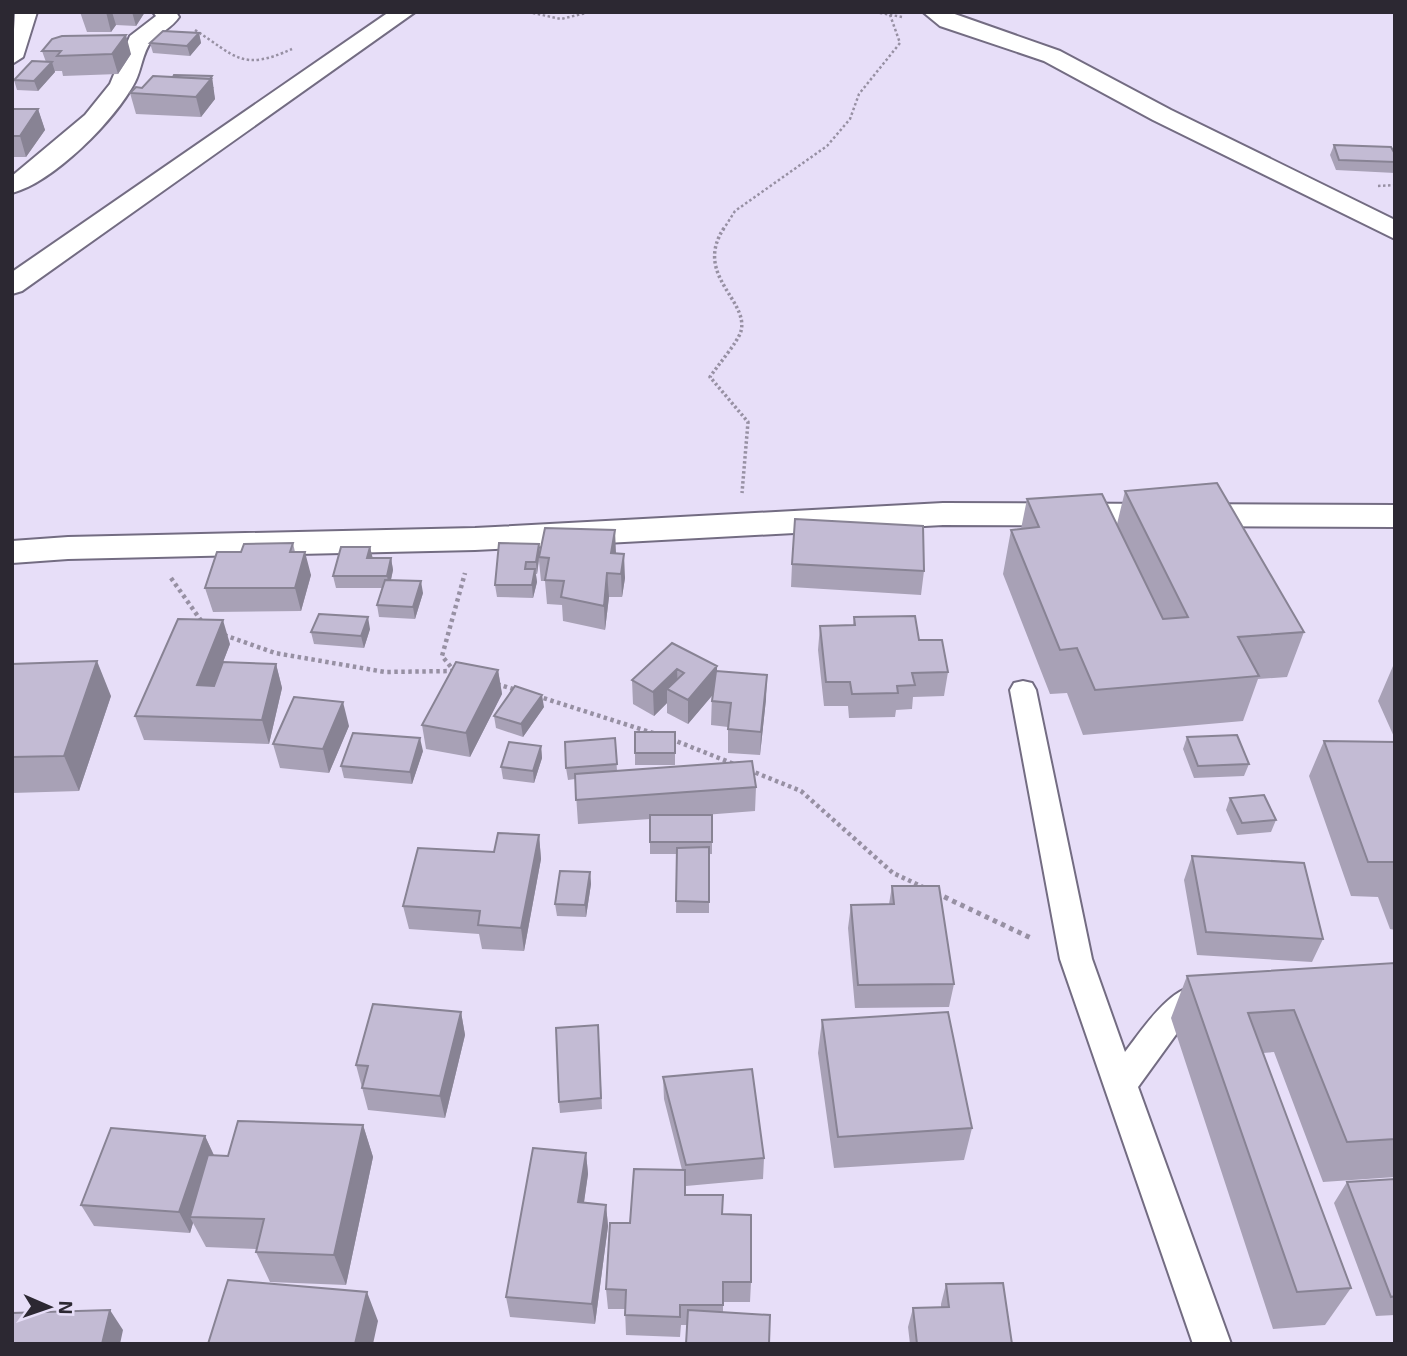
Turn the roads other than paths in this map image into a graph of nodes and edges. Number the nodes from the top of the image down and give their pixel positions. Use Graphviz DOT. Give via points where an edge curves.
graph roads {
  1 [pos="26,12"];
  2 [pos="404,12"];
  3 [pos="934,12"];
  4 [pos="166,15"];
  5 [pos="12,57"];
  6 [pos="12,185"];
  7 [pos="1395,231"];
  8 [pos="12,285"];
  9 [pos="1395,516"];
  10 [pos="12,552"];
  11 [pos="1023,690"];
  12 [pos="1225,987"];
  13 [pos="1119,1087"];
  14 [pos="1212,1344"];
  1 -- 5 [label="street"];
  2 -- 8 [label="street"];
  3 -- 7 [label="street" via="948,21 1052,56"];
  4 -- 6 [label="street" via="138,41 135,59 117,94 75,140"];
  9 -- 10 [label="street" via="943,514 475,539"];
  11 -- 13 [label="lane" via="1076,959"];
  12 -- 13 [label="lane" via="1211,986 1169,1019"];
  13 -- 14 [label="lane"];
}
